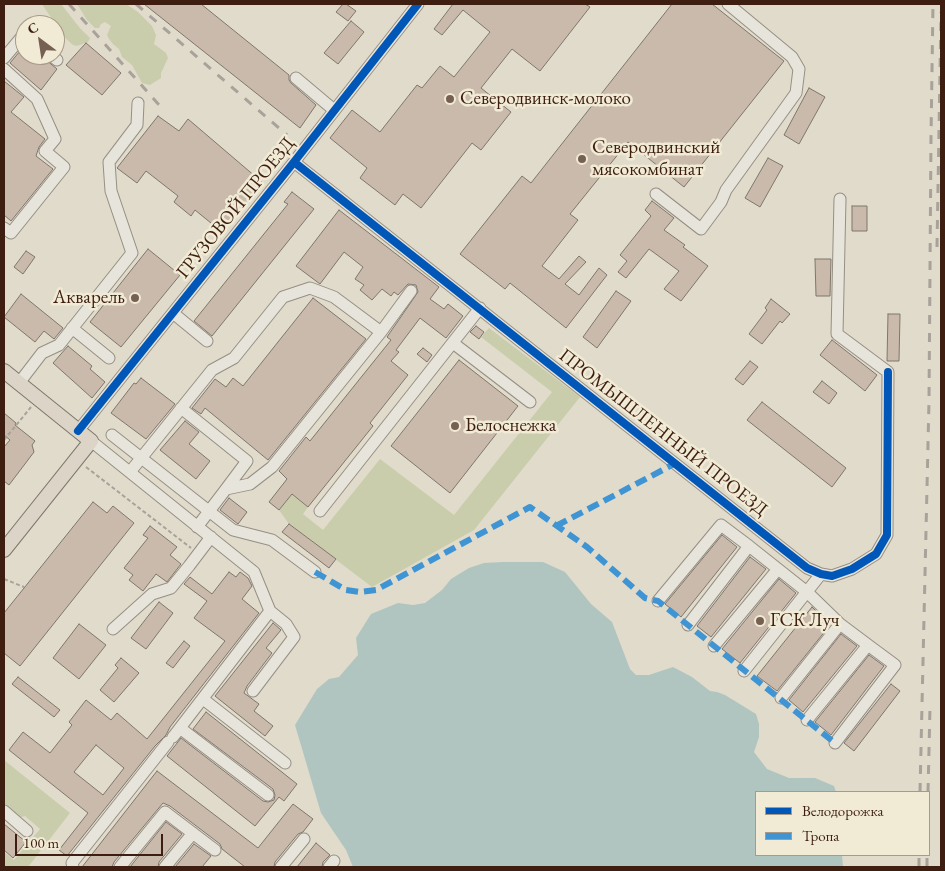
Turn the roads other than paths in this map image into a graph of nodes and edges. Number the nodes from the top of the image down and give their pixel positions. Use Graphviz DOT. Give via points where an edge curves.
graph roads {
  1 [pos="418,4"];
  2 [pos="728,4"];
  3 [pos="15,45"];
  4 [pos="4,58"];
  5 [pos="4,69"];
  6 [pos="296,78"];
  7 [pos="138,103"];
  8 [pos="334,110"];
  9 [pos="294,162"];
  10 [pos="656,194"];
  11 [pos="840,200"];
  12 [pos="4,228"];
  13 [pos="411,291"];
  14 [pos="480,308"];
  15 [pos="173,314"];
  16 [pos="72,328"];
  17 [pos="381,332"];
  18 [pos="207,341"];
  19 [pos="453,343"];
  20 [pos="109,358"];
  21 [pos="4,371"];
  22 [pos="18,383"];
  23 [pos="530,402"];
  24 [pos="181,408"];
  25 [pos="78,431"];
  26 [pos="112,435"];
  27 [pos="92,441"];
  28 [pos="141,458"];
  29 [pos="130,472"];
  30 [pos="226,489"];
  31 [pos="210,510"];
  32 [pos="320,511"];
  33 [pos="196,527"];
  34 [pos="211,537"];
  35 [pos="749,546"];
  36 [pos="4,550"];
  37 [pos="778,570"];
  38 [pos="315,572"];
  39 [pos="821,574"];
  40 [pos="807,592"];
  41 [pos="658,601"];
  42 [pos="270,611"];
  43 [pos="840,624"];
  44 [pos="688,625"];
  45 [pos="113,629"];
  46 [pos="868,645"];
  47 [pos="714,646"];
  48 [pos="744,670"];
  49 [pos="253,691"];
  50 [pos="781,698"];
  51 [pos="203,699"];
  52 [pos="807,720"];
  53 [pos="173,736"];
  54 [pos="835,743"];
  55 [pos="285,763"];
  56 [pos="268,795"];
  57 [pos="4,811"];
  58 [pos="27,831"];
  59 [pos="193,833"];
  60 [pos="304,839"];
  61 [pos="215,850"];
  62 [pos="73,867"];
  63 [pos="120,867"];
  64 [pos="166,867"];
  65 [pos="281,867"];
  1 -- 8 [label="street, ГРУЗОВОЙ ПРОЕЗД"];
  2 -- 10 [label="street" via="792,57 800,69 796,93 701,229"];
  3 -- 4 [label="street"];
  5 -- 12 [label="street" via="36,99 55,139 45,152 64,167 11,233"];
  6 -- 8 [label="street"];
  7 -- 16 [label="street" via="137,125 109,162 111,191 132,253"];
  8 -- 9 [label="street, ГРУЗОВОЙ ПРОЕЗД"];
  9 -- 14 [label="street, ПРОМЫШЛЕННЫЙ ПРОЕЗД"];
  9 -- 15 [label="street, ГРУЗОВОЙ ПРОЕЗД"];
  11 -- 39 [label="street" via="837,334 888,372 887,535 876,554 852,569 832,576"];
  13 -- 17 [label="street"];
  14 -- 19 [label="street"];
  14 -- 39 [label="street, ПРОМЫШЛЕННЫЙ ПРОЕЗД" via="807,568"];
  15 -- 18 [label="street"];
  15 -- 25 [label="street, ГРУЗОВОЙ ПРОЕЗД"];
  16 -- 20 [label="street"];
  16 -- 22 [label="street" via="59,345 42,354"];
  17 -- 24 [label="street" via="334,297 310,288 283,297 234,358 212,370"];
  17 -- 30 [label="street" via="272,467 250,484"];
  19 -- 23 [label="street"];
  19 -- 32 [label="street"];
  21 -- 22 [label="main road"];
  22 -- 25 [label="main road"];
  24 -- 28 [label="street"];
  24 -- 30 [label="street" via="247,461"];
  25 -- 27 [label="main road"];
  26 -- 28 [label="street"];
  27 -- 29 [label="street"];
  27 -- 36 [label="main road"];
  28 -- 29 [label="street"];
  28 -- 31 [label="street"];
  29 -- 33 [label="street"];
  30 -- 31 [label="street"];
  31 -- 33 [label="street"];
  31 -- 38 [label="street" via="234,530 272,540"];
  33 -- 34 [label="street"];
  34 -- 42 [label="street" via="254,572"];
  34 -- 45 [label="street" via="171,588 152,594"];
  35 -- 37 [label="street"];
  35 -- 41 [label="street" via="721,525"];
  35 -- 44 [label="street"];
  37 -- 40 [label="street"];
  37 -- 47 [label="street"];
  39 -- 40 [label="street"];
  40 -- 43 [label="street"];
  40 -- 48 [label="street"];
  42 -- 49 [label="street" via="286,624 294,637"];
  42 -- 51 [label="street"];
  43 -- 46 [label="street"];
  43 -- 50 [label="street"];
  46 -- 52 [label="street"];
  46 -- 54 [label="street" via="895,665"];
  51 -- 53 [label="street"];
  51 -- 55 [label="street"];
  53 -- 56 [label="street"];
  53 -- 62 [label="street" via="72,863"];
  57 -- 58 [label="street"];
  59 -- 61 [label="street"];
  59 -- 63 [label="street" via="165,812"];
  59 -- 64 [label="street"];
  60 -- 65 [label="street"];
}
